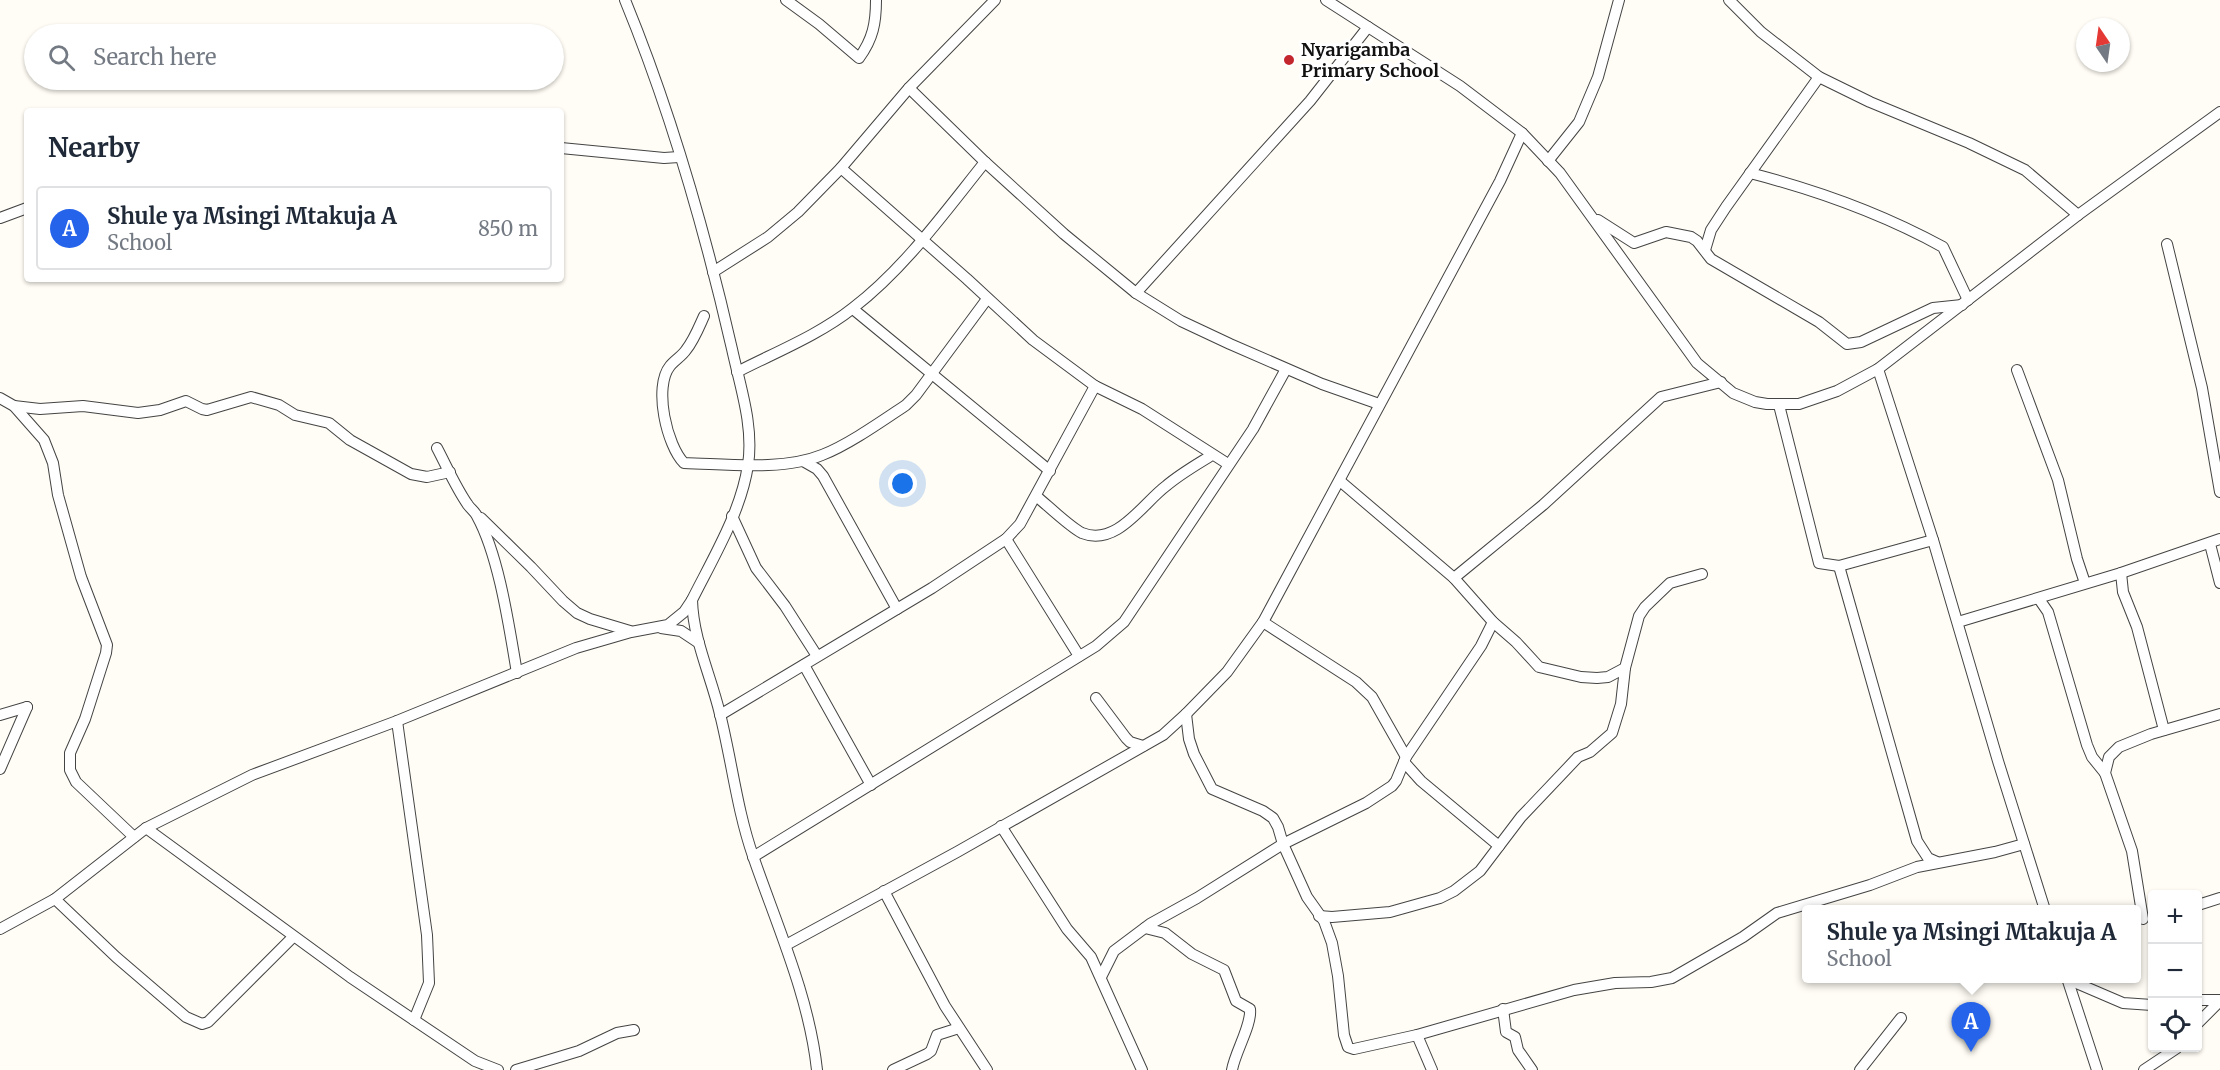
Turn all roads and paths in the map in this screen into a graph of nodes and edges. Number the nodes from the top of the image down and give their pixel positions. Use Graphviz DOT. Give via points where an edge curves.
graph roads {
  1 [pos="625,0"];
  2 [pos="786,0"];
  3 [pos="876,0"];
  4 [pos="995,0"];
  5 [pos="1326,0"];
  6 [pos="1619,0"];
  7 [pos="1729,0"];
  8 [pos="1368,27"];
  9 [pos="1819,78"];
  10 [pos="909,88"];
  11 [pos="2220,112"];
  12 [pos="1522,133"];
  13 [pos="564,148"];
  14 [pos="680,157"];
  15 [pos="1548,161"];
  16 [pos="985,162"];
  17 [pos="842,168"];
  18 [pos="1750,173"];
  19 [pos="24,209"];
  20 [pos="2078,215"];
  21 [pos="0,218"];
  22 [pos="1594,218"];
  23 [pos="923,239"];
  24 [pos="2167,244"];
  25 [pos="1705,250"];
  26 [pos="713,272"];
  27 [pos="1136,293"];
  28 [pos="987,299"];
  29 [pos="1965,302"];
  30 [pos="853,309"];
  31 [pos="704,316"];
  32 [pos="1286,369"];
  33 [pos="1878,369"];
  34 [pos="2017,370"];
  35 [pos="737,372"];
  36 [pos="931,373"];
  37 [pos="1721,382"];
  38 [pos="1095,386"];
  39 [pos="0,398"];
  40 [pos="1379,404"];
  41 [pos="1779,405"];
  42 [pos="14,406"];
  43 [pos="437,448"];
  44 [pos="826,453"];
  45 [pos="1212,455"];
  46 [pos="803,461"];
  47 [pos="749,464"];
  48 [pos="1228,464"];
  49 [pos="1050,471"];
  50 [pos="450,472"];
  51 [pos="820,473"];
  52 [pos="1340,481"];
  53 [pos="2220,492"];
  54 [pos="1036,496"];
  55 [pos="476,514"];
  56 [pos="732,516"];
  57 [pos="1006,539"];
  58 [pos="1933,540"];
  59 [pos="2215,542"];
  60 [pos="1839,566"];
  61 [pos="2121,573"];
  62 [pos="1701,574"];
  63 [pos="1454,579"];
  64 [pos="2085,583"];
  65 [pos="2220,583"];
  66 [pos="2039,599"];
  67 [pos="692,600"];
  68 [pos="897,609"];
  69 [pos="1263,622"];
  70 [pos="1493,622"];
  71 [pos="1958,622"];
  72 [pos="661,628"];
  73 [pos="632,632"];
  74 [pos="699,643"];
  75 [pos="1079,656"];
  76 [pos="817,657"];
  77 [pos="804,665"];
  78 [pos="1625,668"];
  79 [pos="517,673"];
  80 [pos="1096,698"];
  81 [pos="1186,714"];
  82 [pos="2220,714"];
  83 [pos="0,715"];
  84 [pos="720,715"];
  85 [pos="397,721"];
  86 [pos="2164,730"];
  87 [pos="1143,746"];
  88 [pos="1405,760"];
  89 [pos="0,769"];
  90 [pos="2105,773"];
  91 [pos="872,786"];
  92 [pos="1001,826"];
  93 [pos="146,828"];
  94 [pos="134,837"];
  95 [pos="1283,844"];
  96 [pos="2024,844"];
  97 [pos="1499,846"];
  98 [pos="753,857"];
  99 [pos="1937,861"];
  100 [pos="884,891"];
  101 [pos="2220,898"];
  102 [pos="55,899"];
  103 [pos="2202,904"];
  104 [pos="1805,905"];
  105 [pos="2045,905"];
  106 [pos="1802,906"];
  107 [pos="1319,916"];
  108 [pos="2144,919"];
  109 [pos="1145,928"];
  110 [pos="0,929"];
  111 [pos="293,937"];
  112 [pos="786,945"];
  113 [pos="1101,977"];
  114 [pos="2068,983"];
  115 [pos="2076,983"];
  116 [pos="2202,1000"];
  117 [pos="2220,1001"];
  118 [pos="2148,1005"];
  119 [pos="1503,1009"];
  120 [pos="1901,1018"];
  121 [pos="2202,1019"];
  122 [pos="414,1020"];
  123 [pos="959,1028"];
  124 [pos="634,1030"];
  125 [pos="1417,1035"];
  126 [pos="2170,1052"];
  127 [pos="476,1066"];
  128 [pos="498,1070"];
  129 [pos="516,1070"];
  130 [pos="817,1070"];
  131 [pos="893,1070"];
  132 [pos="987,1070"];
  133 [pos="1142,1070"];
  134 [pos="1232,1070"];
  135 [pos="1432,1070"];
  136 [pos="1532,1070"];
  137 [pos="1860,1070"];
  138 [pos="2097,1070"];
  139 [pos="2144,1070"];
  1 -- 14 [label="street" via="656,76"];
  2 -- 3 [label="street" via="859,58 874,32"];
  4 -- 10 [label="street"];
  5 -- 8 [label="street"];
  6 -- 15 [label="street" via="1598,77 1579,122"];
  7 -- 9 [label="street" via="1761,32"];
  8 -- 12 [label="street" via="1460,86"];
  8 -- 27 [label="street" via="1310,101"];
  9 -- 18 [label="street"];
  9 -- 20 [label="street" via="2025,170"];
  10 -- 16 [label="street"];
  10 -- 17 [label="street"];
  11 -- 20 [label="street"];
  12 -- 15 [label="street"];
  12 -- 40 [label="street"];
  13 -- 14 [label="street"];
  14 -- 26 [label="street"];
  15 -- 22 [label="street"];
  16 -- 23 [label="street"];
  16 -- 27 [label="street"];
  17 -- 23 [label="street"];
  17 -- 26 [label="street" via="782,227"];
  18 -- 25 [label="street" via="1716,221"];
  18 -- 29 [label="street" via="1844,202 1943,247"];
  19 -- 21 [label="street"];
  20 -- 29 [label="street"];
  22 -- 25 [label="street" via="1634,243 1666,232 1691,237"];
  22 -- 37 [label="street" via="1697,363"];
  23 -- 28 [label="street"];
  23 -- 30 [label="street"];
  24 -- 53 [label="street" via="2202,388"];
  25 -- 29 [label="street" via="1711,259 1819,322 1847,344 1861,342 1933,308"];
  26 -- 35 [label="street"];
  27 -- 32 [label="street" via="1181,321"];
  28 -- 36 [label="street"];
  28 -- 38 [label="street" via="1033,340"];
  29 -- 33 [label="street"];
  30 -- 35 [label="street"];
  30 -- 36 [label="street"];
  31 -- 47 [label="street" via="689,346 669,367 663,387 667,428 676,455 684,463"];
  32 -- 40 [label="street"];
  32 -- 48 [label="street" via="1253,429"];
  33 -- 41 [label="street" via="1837,391 1800,404"];
  33 -- 58 [label="street"];
  34 -- 64 [label="street" via="2058,480"];
  35 -- 47 [label="street" via="748,425"];
  36 -- 44 [label="street" via="906,405"];
  36 -- 49 [label="street"];
  37 -- 41 [label="street" via="1733,393 1755,402"];
  37 -- 63 [label="street" via="1661,397 1543,505"];
  38 -- 45 [label="street" via="1142,409"];
  38 -- 49 [label="street"];
  39 -- 42 [label="street"];
  40 -- 52 [label="street"];
  41 -- 60 [label="street" via="1816,558 1820,564"];
  42 -- 50 [label="street" via="83,406 138,413 186,401 207,410 259,398 295,415 329,423 350,440 411,474 427,477"];
  42 -- 94 [label="street" via="44,440 53,463 81,577 107,645 85,719 70,753 70,770 76,782"];
  43 -- 50 [label="street"];
  44 -- 46 [label="street"];
  44 -- 51 [label="street"];
  45 -- 48 [label="street"];
  45 -- 54 [label="street" via="1165,486 1130,521 1099,535 1081,533"];
  46 -- 47 [label="street"];
  46 -- 51 [label="street"];
  47 -- 56 [label="street"];
  48 -- 75 [label="street" via="1124,622"];
  49 -- 54 [label="street"];
  50 -- 55 [label="street"];
  51 -- 68 [label="street"];
  52 -- 63 [label="street"];
  52 -- 69 [label="street"];
  54 -- 57 [label="street"];
  55 -- 73 [label="street" via="578,613"];
  55 -- 79 [label="street" via="492,555"];
  56 -- 67 [label="street"];
  56 -- 76 [label="street" via="756,568"];
  57 -- 68 [label="street"];
  57 -- 75 [label="street"];
  58 -- 60 [label="street"];
  58 -- 71 [label="street"];
  59 -- 61 [label="street"];
  59 -- 65 [label="street"];
  60 -- 99 [label="street" via="1917,841 1928,858"];
  61 -- 64 [label="street"];
  61 -- 86 [label="street" via="2123,592 2137,627"];
  62 -- 78 [label="street" via="1670,583 1645,607 1638,616"];
  63 -- 70 [label="street"];
  64 -- 66 [label="street"];
  66 -- 71 [label="street"];
  66 -- 90 [label="street" via="2048,612 2087,745"];
  67 -- 72 [label="street" via="676,620"];
  67 -- 74 [label="street"];
  68 -- 76 [label="street"];
  69 -- 81 [label="street" via="1227,672"];
  69 -- 88 [label="street" via="1356,682 1372,697"];
  70 -- 78 [label="street" via="1539,667 1598,678"];
  70 -- 88 [label="street"];
  71 -- 96 [label="street"];
  72 -- 73 [label="street"];
  72 -- 74 [label="street" via="681,631"];
  73 -- 79 [label="street" via="576,648"];
  74 -- 84 [label="street"];
  75 -- 91 [label="street"];
  76 -- 77 [label="street"];
  77 -- 84 [label="street"];
  77 -- 91 [label="street"];
  78 -- 97 [label="street" via="1621,704 1612,733 1578,757"];
  79 -- 85 [label="street"];
  80 -- 87 [label="street" via="1126,738"];
  81 -- 87 [label="street" via="1163,735"];
  81 -- 95 [label="street" via="1194,754 1212,789 1273,818"];
  82 -- 86 [label="street"];
  83 -- 89 [label="street" via="27,707"];
  84 -- 98 [label="street"];
  85 -- 93 [label="street" via="252,775"];
  85 -- 122 [label="street" via="427,935 429,983"];
  86 -- 90 [label="street" via="2119,747 2109,758"];
  87 -- 92 [label="street"];
  88 -- 95 [label="street" via="1396,781 1386,791"];
  88 -- 97 [label="street" via="1421,780"];
  90 -- 108 [label="street" via="2132,851"];
  91 -- 98 [label="street"];
  92 -- 100 [label="street"];
  92 -- 113 [label="street"];
  93 -- 94 [label="street"];
  93 -- 111 [label="street"];
  94 -- 102 [label="street"];
  95 -- 107 [label="street"];
  95 -- 109 [label="street"];
  96 -- 99 [label="street"];
  96 -- 105 [label="street"];
  97 -- 107 [label="street" via="1480,871 1440,898 1390,912"];
  98 -- 112 [label="street"];
  99 -- 104 [label="street"];
  100 -- 112 [label="street"];
  100 -- 123 [label="street"];
  101 -- 103 [label="street"];
  102 -- 110 [label="street"];
  102 -- 111 [label="street" via="186,1017 202,1024"];
  106 -- 119 [label="street" via="1777,913 1743,938 1672,978 1574,990"];
  107 -- 125 [label="street" via="1332,943 1348,1047"];
  109 -- 113 [label="street" via="1114,951"];
  109 -- 134 [label="street" via="1165,933 1192,954 1224,970 1236,1001 1250,1010"];
  111 -- 122 [label="street"];
  112 -- 130 [label="street" via="811,1033"];
  113 -- 133 [label="street"];
  114 -- 138 [label="street"];
  115 -- 118 [label="street" via="2123,1003"];
  116 -- 117 [label="street"];
  117 -- 121 [label="street"];
  119 -- 125 [label="street"];
  119 -- 136 [label="street" via="1507,1034 1514,1036 1518,1050"];
  120 -- 137 [label="street"];
  122 -- 127 [label="street"];
  123 -- 131 [label="street" via="937,1035 931,1051"];
  123 -- 132 [label="street"];
  124 -- 129 [label="street"];
  125 -- 135 [label="street"];
  126 -- 139 [label="street"];
  127 -- 128 [label="street"];
}
